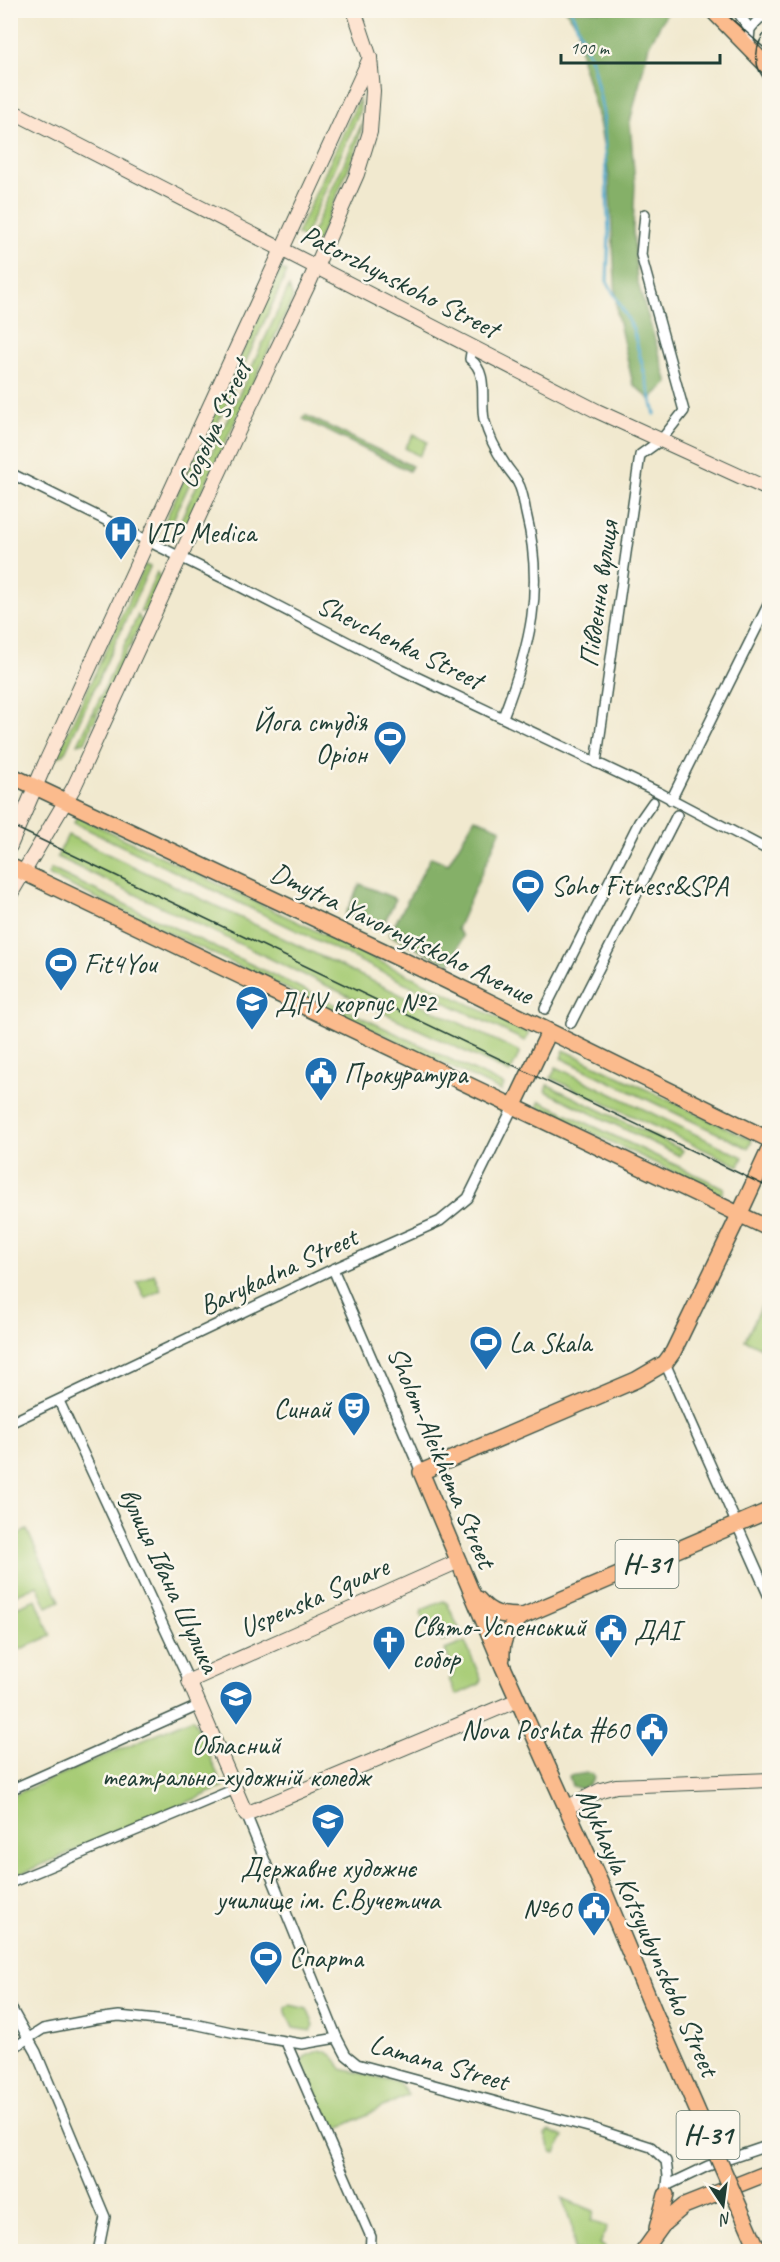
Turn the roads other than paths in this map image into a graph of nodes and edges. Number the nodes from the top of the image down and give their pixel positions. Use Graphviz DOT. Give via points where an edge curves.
graph roads {
  1 [pos="354,10"];
  2 [pos="758,10"];
  3 [pos="726,13"];
  4 [pos="770,13"];
  5 [pos="750,29"];
  6 [pos="756,56"];
  7 [pos="370,58"];
  8 [pos="770,69"];
  9 [pos="10,110"];
  10 [pos="645,214"];
  11 [pos="283,249"];
  12 [pos="316,266"];
  13 [pos="472,347"];
  14 [pos="661,440"];
  15 [pos="10,473"];
  16 [pos="770,490"];
  17 [pos="147,542"];
  18 [pos="181,558"];
  19 [pos="770,601"];
  20 [pos="503,717"];
  21 [pos="596,763"];
  22 [pos="10,776"];
  23 [pos="35,787"];
  24 [pos="671,800"];
  25 [pos="66,802"];
  26 [pos="653,802"];
  27 [pos="677,814"];
  28 [pos="10,846"];
  29 [pos="770,851"];
  30 [pos="17,869"];
  31 [pos="10,895"];
  32 [pos="545,1009"];
  33 [pos="571,1023"];
  34 [pos="549,1032"];
  35 [pos="514,1105"];
  36 [pos="770,1140"];
  37 [pos="770,1148"];
  38 [pos="739,1213"];
  39 [pos="770,1228"];
  40 [pos="333,1269"];
  41 [pos="665,1363"];
  42 [pos="59,1401"];
  43 [pos="10,1423"];
  44 [pos="421,1472"];
  45 [pos="770,1510"];
  46 [pos="736,1525"];
  47 [pos="459,1561"];
  48 [pos="473,1594"];
  49 [pos="770,1599"];
  50 [pos="523,1616"];
  51 [pos="503,1667"];
  52 [pos="189,1681"];
  53 [pos="518,1700"];
  54 [pos="200,1705"];
  55 [pos="770,1780"];
  56 [pos="235,1789"];
  57 [pos="10,1790"];
  58 [pos="566,1808"];
  59 [pos="246,1814"];
  60 [pos="10,1883"];
  61 [pos="10,2006"];
  62 [pos="28,2037"];
  63 [pos="337,2038"];
  64 [pos="286,2042"];
  65 [pos="10,2050"];
  66 [pos="770,2145"];
  67 [pos="770,2172"];
  68 [pos="667,2190"];
  69 [pos="684,2206"];
  70 [pos="656,2235"];
  71 [pos="98,2252"];
  72 [pos="370,2252"];
  73 [pos="643,2252"];
  74 [pos="651,2252"];
  75 [pos="759,2252"];
  1 -- 7 [label="street, Gogolya Street"];
  2 -- 4 [label="main road"];
  3 -- 5 [label="street"];
  3 -- 6 [label="main road"];
  4 -- 5 [label="street"];
  5 -- 6 [label="street" via="749,41"];
  6 -- 8 [label="main road"];
  7 -- 11 [label="street, Gogolya Street"];
  7 -- 12 [label="street, Gogolya Street" via="373,106 367,146"];
  9 -- 11 [label="street, Patorzhynskoho Street"];
  10 -- 14 [label="street, Південна вулиця" via="641,255 684,411"];
  11 -- 12 [label="street, Patorzhynskoho Street"];
  11 -- 17 [label="street, Gogolya Street"];
  12 -- 13 [label="street, Patorzhynskoho Street"];
  12 -- 18 [label="street, Gogolya Street"];
  13 -- 14 [label="street, Patorzhynskoho Street"];
  13 -- 20 [label="street" via="470,359 484,386 484,417 504,464 519,483 534,544 533,616 524,659"];
  14 -- 16 [label="street, Patorzhynskoho Street"];
  14 -- 21 [label="street, Південна вулиця" via="640,455"];
  15 -- 17 [label="street, Shevchenka Street"];
  17 -- 18 [label="street, Shevchenka Street"];
  17 -- 23 [label="street, Gogolya Street"];
  18 -- 20 [label="street, Shevchenka Street"];
  18 -- 25 [label="street, Gogolya Street"];
  19 -- 24 [label="street"];
  20 -- 21 [label="street, Shevchenka Street"];
  21 -- 24 [label="street, Shevchenka Street"];
  22 -- 23 [label="main road, Dmytra Yavornytskoho Avenue"];
  23 -- 25 [label="main road, Dmytra Yavornytskoho Avenue"];
  23 -- 28 [label="street, Gogolya Street"];
  24 -- 29 [label="street, Shevchenka Street"];
  25 -- 30 [label="street, Gogolya Street"];
  25 -- 34 [label="main road, Dmytra Yavornytskoho Avenue"];
  26 -- 32 [label="street" via="639,822"];
  27 -- 33 [label="street"];
  30 -- 31 [label="street, Gogolya Street"];
  30 -- 35 [label="main road"];
  34 -- 35 [label="main road"];
  34 -- 36 [label="main road, Dmytra Yavornytskoho Avenue"];
  35 -- 38 [label="main road"];
  35 -- 40 [label="street, Barykadna Street" via="468,1198 440,1221"];
  37 -- 38 [label="main road"];
  38 -- 39 [label="main road"];
  38 -- 41 [label="main road"];
  40 -- 42 [label="street, Barykadna Street"];
  40 -- 44 [label="street, Sholom-Aleikhema Street"];
  41 -- 44 [label="main road" via="636,1380"];
  41 -- 46 [label="street"];
  42 -- 43 [label="street, Barykadna Street"];
  42 -- 52 [label="street, вулиця Івана Шулика"];
  44 -- 47 [label="main road, Sholom-Aleikhema Street / Н-31"];
  45 -- 46 [label="main road, Н-31"];
  46 -- 49 [label="street"];
  46 -- 50 [label="main road, Н-31"];
  47 -- 48 [label="main road, Sholom-Aleikhema Street / Н-31"];
  47 -- 52 [label="street, Uspenska Square"];
  48 -- 50 [label="main road" via="489,1611 502,1616"];
  48 -- 51 [label="main road, Sholom-Aleikhema Street / Н-31"];
  50 -- 51 [label="main road, Н-31" via="501,1644"];
  51 -- 53 [label="main road, Mykhayla Kotsyubynskoho Street / Н-31"];
  52 -- 54 [label="street, вулиця Івана Шулика"];
  53 -- 58 [label="main road, Mykhayla Kotsyubynskoho Street / Н-31"];
  53 -- 59 [label="street"];
  54 -- 56 [label="street, вулиця Івана Шулика"];
  54 -- 57 [label="street"];
  55 -- 58 [label="street" via="616,1786"];
  56 -- 59 [label="street, вулиця Івана Шулика"];
  56 -- 60 [label="street"];
  58 -- 75 [label="main road, Mykhayla Kotsyubynskoho Street / Н-31, bridge"];
  59 -- 63 [label="street"];
  61 -- 62 [label="street"];
  62 -- 64 [label="street, Lamana Street" via="61,2024 119,2016 194,2024"];
  62 -- 65 [label="street, Lamana Street"];
  62 -- 71 [label="street" via="105,2217"];
  63 -- 64 [label="street, Lamana Street" via="318,2043"];
  63 -- 68 [label="street, Lamana Street" via="346,2055 357,2064 651,2146 666,2161"];
  64 -- 72 [label="street" via="371,2237"];
  66 -- 68 [label="street" via="708,2166"];
  67 -- 69 [label="main road"];
  68 -- 69 [label="main road" via="668,2202"];
  68 -- 70 [label="main road"];
  69 -- 70 [label="main road"];
  70 -- 73 [label="main road"];
  70 -- 74 [label="main road"];
}
